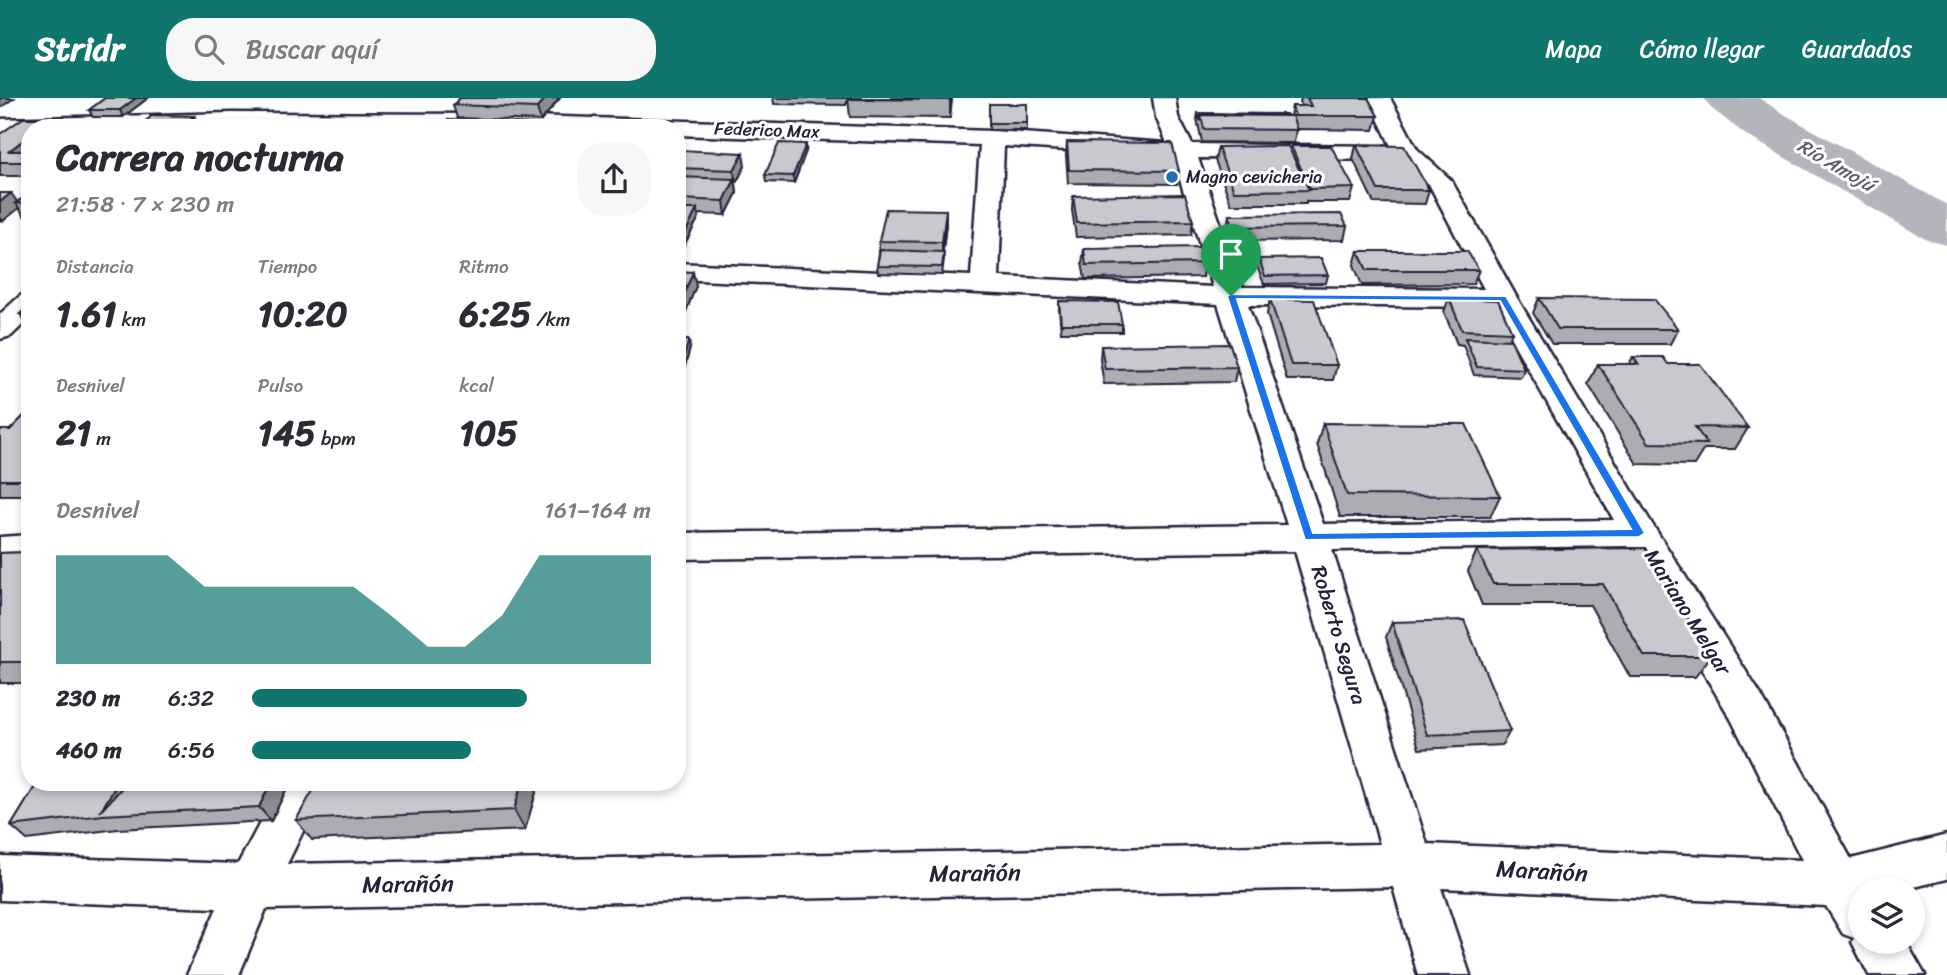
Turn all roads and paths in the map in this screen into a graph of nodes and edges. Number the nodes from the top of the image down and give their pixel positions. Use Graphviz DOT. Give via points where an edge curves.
graph roads {
  1 [pos="266,98"];
  2 [pos="1164,98"];
  3 [pos="1379,98"];
  4 [pos="235,119"];
  5 [pos="21,125"];
  6 [pos="0,126"];
  7 [pos="686,128"];
  8 [pos="21,132"];
  9 [pos="992,138"];
  10 [pos="0,146"];
  11 [pos="1183,152"];
  12 [pos="1407,153"];
  13 [pos="686,271"];
  14 [pos="985,285"];
  15 [pos="1231,296"];
  16 [pos="1503,298"];
  17 [pos="21,310"];
  18 [pos="0,330"];
  19 [pos="1639,533"];
  20 [pos="1309,537"];
  21 [pos="686,546"];
  22 [pos="21,549"];
  23 [pos="0,550"];
  24 [pos="299,791"];
  25 [pos="1947,857"];
  26 [pos="1410,865"];
  27 [pos="1901,877"];
  28 [pos="0,878"];
  29 [pos="251,887"];
  30 [pos="1848,898"];
  31 [pos="1848,900"];
  32 [pos="1885,954"];
  33 [pos="213,975"];
  34 [pos="1444,975"];
  35 [pos="1899,975"];
  1 -- 4 [label="street"];
  2 -- 11 [label="street, Roberto Segura"];
  3 -- 12 [label="street, Mariano Melgar"];
  5 -- 6 [label="street, Federico Max"];
  7 -- 9 [label="street, Federico Max"];
  8 -- 10 [label="street"];
  9 -- 11 [label="street, Federico Max"];
  9 -- 14 [label="street"];
  11 -- 12 [label="street, Federico Max"];
  11 -- 15 [label="street, Roberto Segura"];
  12 -- 16 [label="street, Mariano Melgar" via="1439,180"];
  13 -- 14 [label="street"];
  14 -- 15 [label="street"];
  15 -- 16 [label="street"];
  15 -- 20 [label="street, Roberto Segura"];
  16 -- 19 [label="street, Mariano Melgar"];
  17 -- 18 [label="street"];
  19 -- 20 [label="street"];
  19 -- 30 [label="street, Mariano Melgar" via="1746,707"];
  20 -- 21 [label="street"];
  20 -- 26 [label="street, Roberto Segura"];
  22 -- 23 [label="street"];
  24 -- 29 [label="street"];
  25 -- 27 [label="street, Marañón"];
  26 -- 29 [label="street, Marañón"];
  26 -- 31 [label="street, Marañón"];
  26 -- 34 [label="street, Roberto Segura"];
  28 -- 29 [label="street, Marañón"];
  29 -- 33 [label="street"];
  32 -- 35 [label="street"];
}
